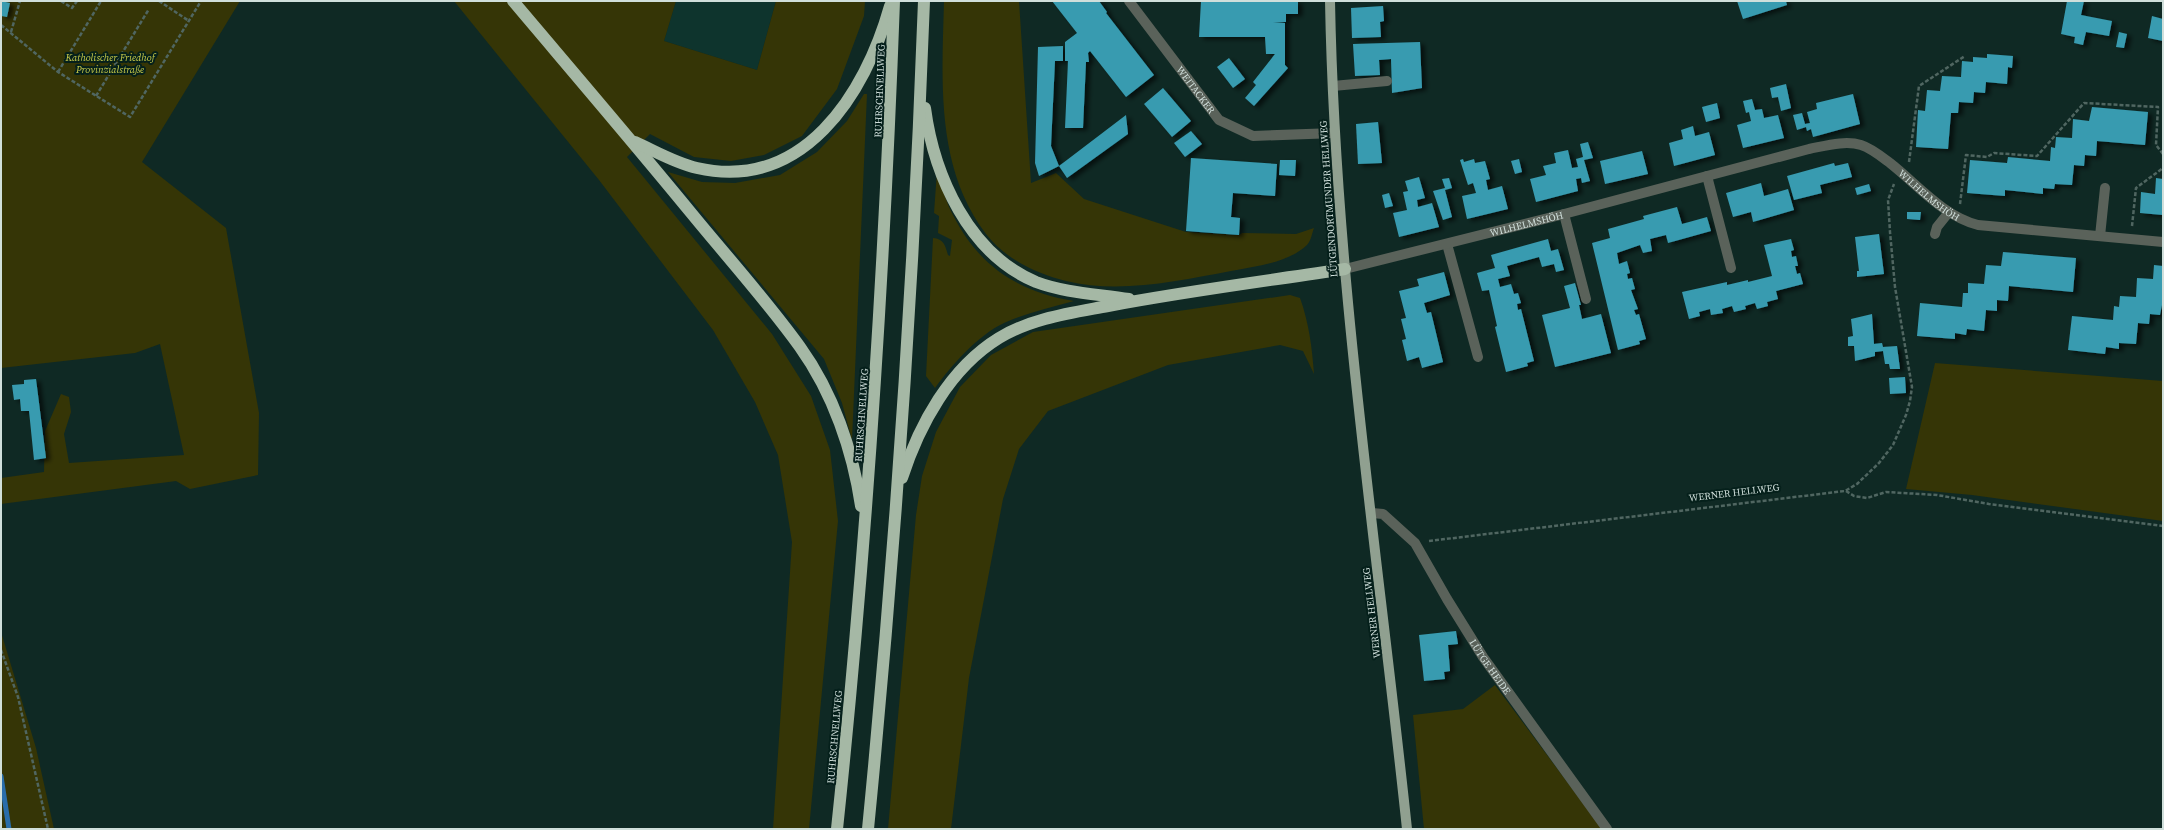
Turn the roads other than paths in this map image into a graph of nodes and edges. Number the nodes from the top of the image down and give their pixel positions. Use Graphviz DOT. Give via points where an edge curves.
graph roads {
  1 [pos="513,1"];
  2 [pos="891,1"];
  3 [pos="894,1"];
  4 [pos="924,1"];
  5 [pos="1129,1"];
  6 [pos="1330,1"];
  7 [pos="921,66"];
  8 [pos="1386,81"];
  9 [pos="1333,86"];
  10 [pos="1336,133"];
  11 [pos="632,141"];
  12 [pos="1707,176"];
  13 [pos="2105,188"];
  14 [pos="1950,212"];
  15 [pos="1564,214"];
  16 [pos="1935,234"];
  17 [pos="2100,236"];
  18 [pos="2163,242"];
  19 [pos="1447,244"];
  20 [pos="1731,268"];
  21 [pos="1345,269"];
  22 [pos="1586,299"];
  23 [pos="1138,300"];
  24 [pos="1478,357"];
  25 [pos="1356,395"];
  26 [pos="1372,514"];
  27 [pos="895,518"];
  28 [pos="863,553"];
  29 [pos="837,829"];
  30 [pos="868,829"];
  31 [pos="1407,829"];
  32 [pos="1607,829"];
  1 -- 11 [label="highway"];
  2 -- 11 [label="highway" via="875,50 847,102 821,133 788,157 752,169 713,171 678,162"];
  3 -- 28 [label="highway, RUHRSCHNELLWEG" via="885,219"];
  4 -- 7 [label="highway"];
  5 -- 10 [label="street, WEITACKER" via="1219,120 1253,136"];
  6 -- 9 [label="main road, LÜTGENDORTMUNDER HELLWEG"];
  7 -- 23 [label="highway" via="922,93 932,143 954,200 970,229 986,248 1003,263 1036,282 1056,288"];
  7 -- 27 [label="highway" via="911,278"];
  8 -- 9 [label="street"];
  9 -- 10 [label="main road, LÜTGENDORTMUNDER HELLWEG"];
  10 -- 21 [label="main road, LÜTGENDORTMUNDER HELLWEG"];
  11 -- 28 [label="highway" via="792,336 815,372 829,399 852,459 862,510"];
  12 -- 14 [label="street, WILHELMSHÖH" via="1809,148 1846,143 1862,145 1901,172"];
  12 -- 15 [label="street, WILHELMSHÖH"];
  12 -- 20 [label="street"];
  13 -- 17 [label="street"];
  14 -- 16 [label="street" via="1937,227"];
  14 -- 17 [label="street, WILHELMSHÖH" via="1962,220 1978,225"];
  15 -- 19 [label="street, WILHELMSHÖH"];
  15 -- 22 [label="street"];
  17 -- 18 [label="street, WILHELMSHÖH"];
  19 -- 21 [label="street, WILHELMSHÖH"];
  19 -- 24 [label="street"];
  21 -- 23 [label="highway"];
  21 -- 25 [label="main road, LÜTGENDORTMUNDER HELLWEG"];
  23 -- 27 [label="highway" via="1030,323 998,339 972,359 941,398 921,431 902,479"];
  25 -- 26 [label="main road, WERNER HELLWEG"];
  26 -- 31 [label="main road, WERNER HELLWEG"];
  26 -- 32 [label="street, LÜTGE HEIDE" via="1383,514 1415,543 1446,599 1483,656"];
  27 -- 30 [label="highway"];
  28 -- 29 [label="highway, RUHRSCHNELLWEG"];
}
